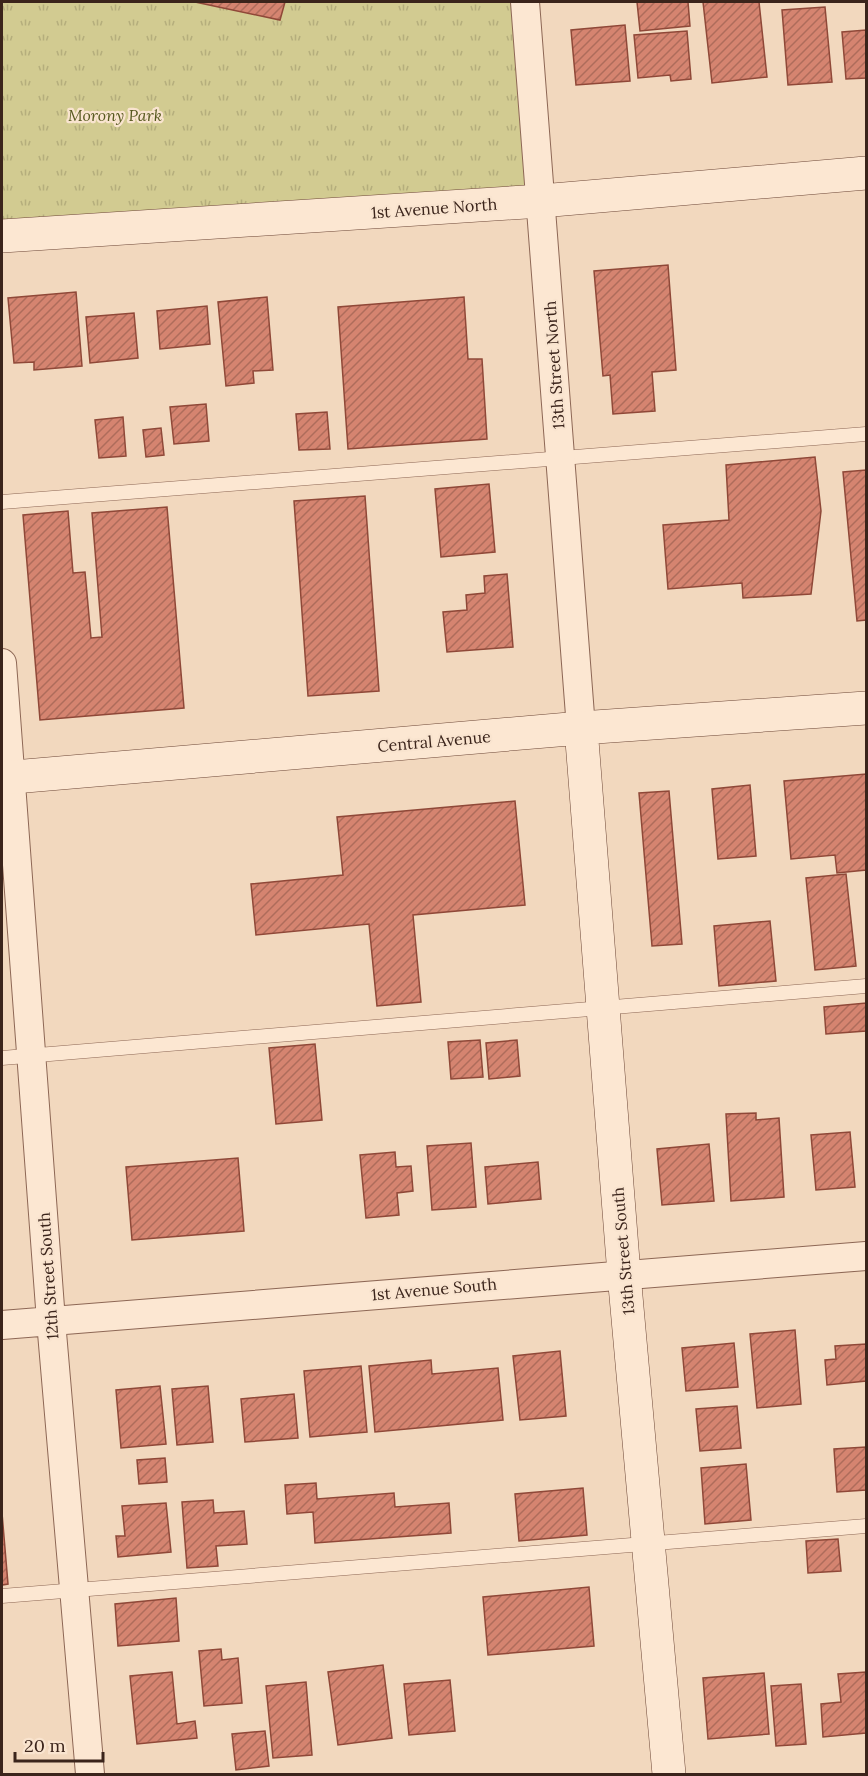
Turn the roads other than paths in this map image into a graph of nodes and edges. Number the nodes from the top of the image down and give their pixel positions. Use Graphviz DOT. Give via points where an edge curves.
graph roads {
  1 [pos="525,2"];
  2 [pos="867,173"];
  3 [pos="541,201"];
  4 [pos="2,236"];
  5 [pos="867,434"];
  6 [pos="561,458"];
  7 [pos="2,502"];
  8 [pos="2,663"];
  9 [pos="867,708"];
  10 [pos="581,728"];
  11 [pos="6,778"];
  12 [pos="867,986"];
  13 [pos="603,1008"];
  14 [pos="32,1056"];
  15 [pos="2,1058"];
  16 [pos="867,1256"];
  17 [pos="624,1274"];
  18 [pos="51,1321"];
  19 [pos="2,1325"];
  20 [pos="867,1526"];
  21 [pos="649,1543"];
  22 [pos="74,1590"];
  23 [pos="2,1596"];
  24 [pos="90,1774"];
  25 [pos="669,1774"];
  1 -- 3 [label="street, 13th Street North"];
  2 -- 3 [label="street, 1st Avenue North"];
  3 -- 4 [label="street, 1st Avenue North"];
  3 -- 6 [label="street, 13th Street North"];
  5 -- 6 [label="lane"];
  6 -- 7 [label="lane"];
  6 -- 10 [label="street, 13th Street North"];
  8 -- 11 [label="street, 12th Street South"];
  9 -- 10 [label="street, Central Avenue"];
  10 -- 11 [label="street, Central Avenue"];
  10 -- 13 [label="street, 13th Street South"];
  11 -- 14 [label="street, 12th Street South"];
  12 -- 13 [label="lane"];
  13 -- 14 [label="lane"];
  13 -- 17 [label="street, 13th Street South"];
  14 -- 15 [label="lane"];
  14 -- 18 [label="street, 12th Street South"];
  16 -- 17 [label="street, 1st Avenue South"];
  17 -- 18 [label="street, 1st Avenue South"];
  17 -- 21 [label="street, 13th Street South"];
  18 -- 19 [label="street, 1st Avenue South"];
  18 -- 22 [label="street, 12th Street South"];
  20 -- 21 [label="lane"];
  21 -- 22 [label="lane"];
  21 -- 25 [label="street, 13th Street South"];
  22 -- 23 [label="lane"];
  22 -- 24 [label="street, 12th Street South"];
}
